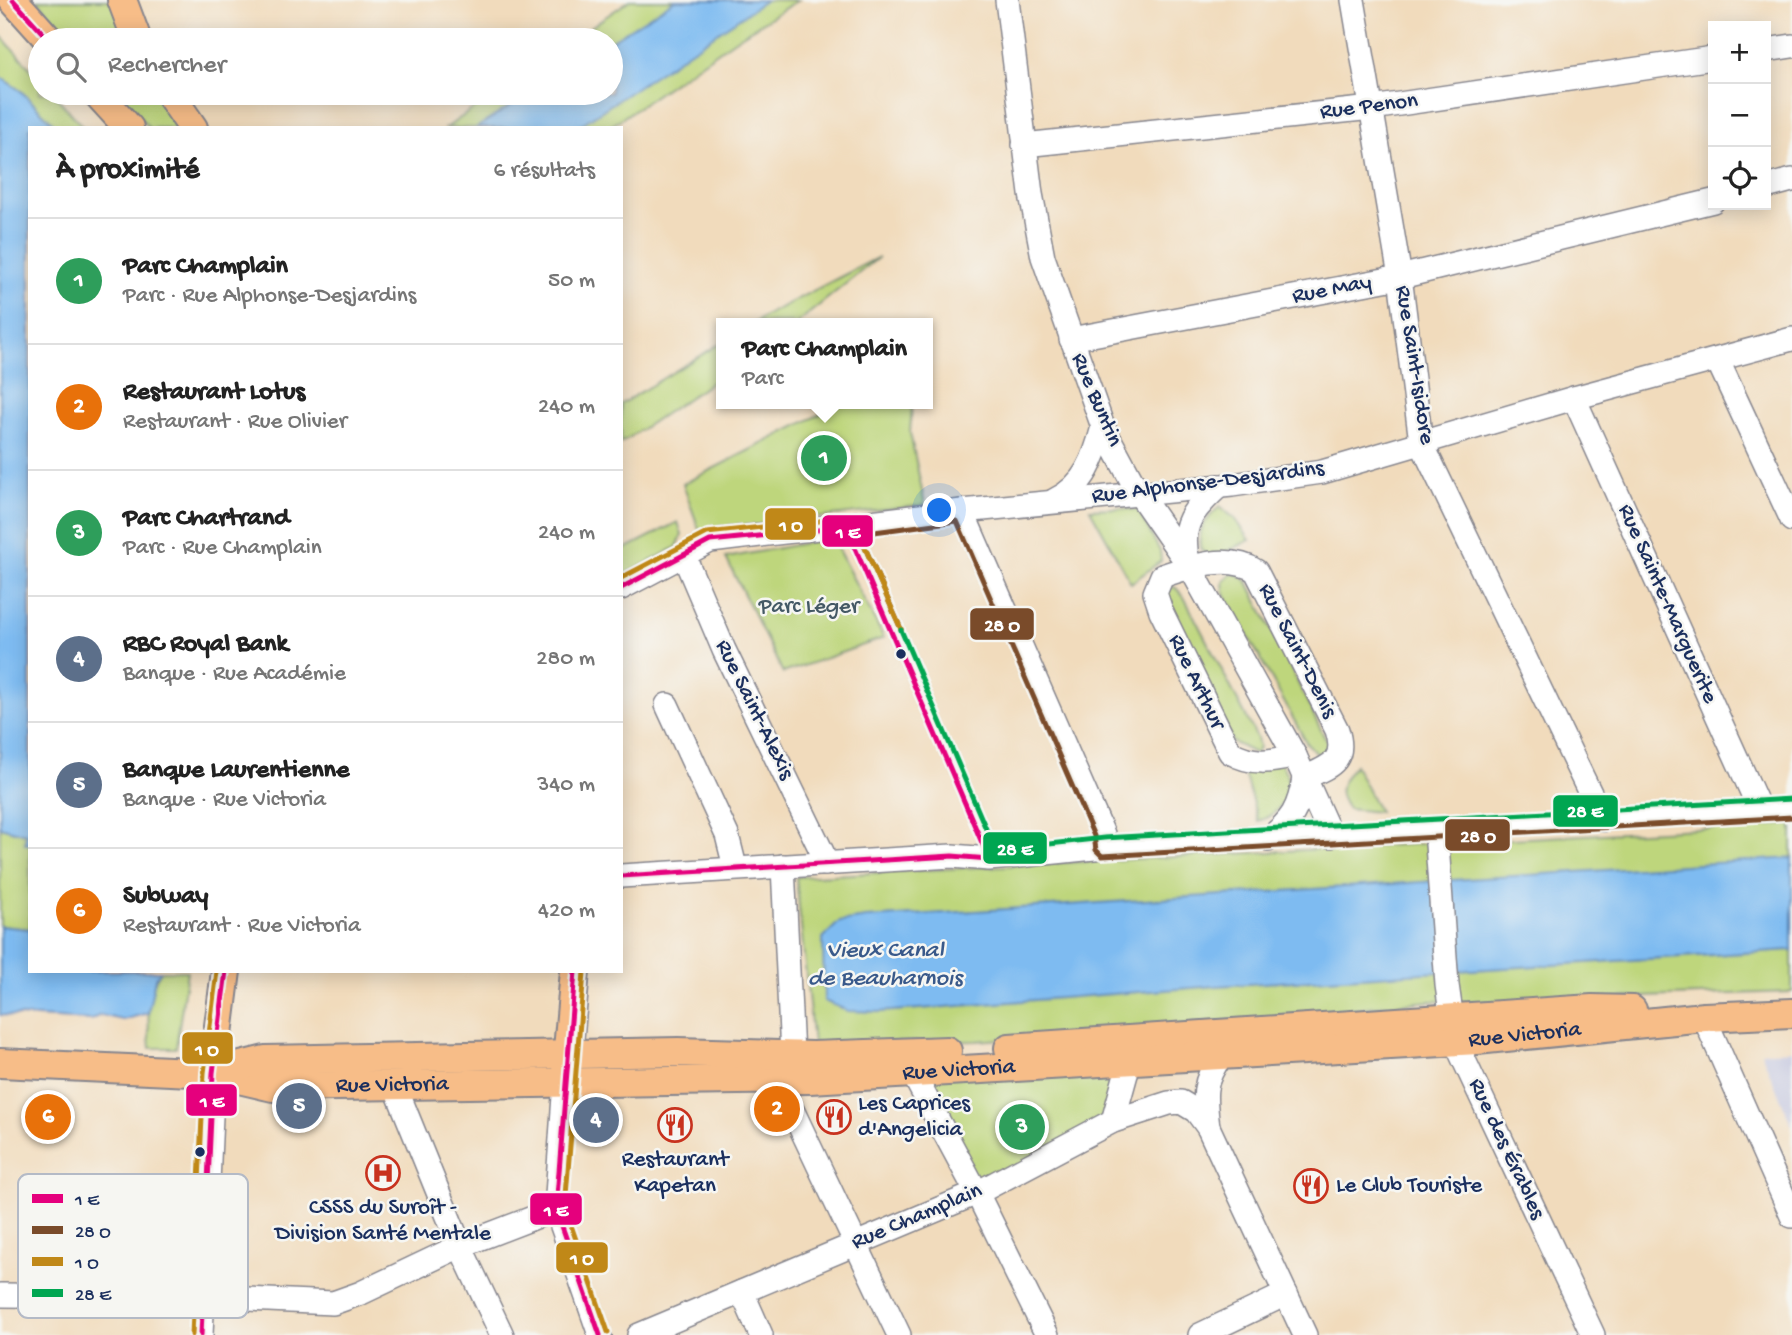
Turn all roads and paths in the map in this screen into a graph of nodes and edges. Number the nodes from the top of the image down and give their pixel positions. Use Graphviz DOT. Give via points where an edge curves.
graph roads {
  1 [pos="13,0"];
  2 [pos="122,0"];
  3 [pos="1007,0"];
  4 [pos="1017,0"];
  5 [pos="1353,0"];
  6 [pos="38,28"];
  7 [pos="132,28"];
  8 [pos="1792,46"];
  9 [pos="1771,49"];
  10 [pos="1708,59"];
  11 [pos="108,105"];
  12 [pos="177,105"];
  13 [pos="1371,108"];
  14 [pos="127,126"];
  15 [pos="192,126"];
  16 [pos="1024,145"];
  17 [pos="1792,180"];
  18 [pos="1771,186"];
  19 [pos="1708,202"];
  20 [pos="1400,277"];
  21 [pos="1071,339"];
  22 [pos="1792,339"];
  23 [pos="1718,361"];
  24 [pos="1574,398"];
  25 [pos="1103,427"];
  26 [pos="1421,443"];
  27 [pos="1219,486"];
  28 [pos="1138,492"];
  29 [pos="1051,502"];
  30 [pos="962,511"];
  31 [pos="1792,520"];
  32 [pos="684,556"];
  33 [pos="1190,567"];
  34 [pos="623,587"];
  35 [pos="667,705"];
  36 [pos="1295,756"];
  37 [pos="1304,778"];
  38 [pos="1792,808"];
  39 [pos="1760,810"];
  40 [pos="1603,820"];
  41 [pos="1436,830"];
  42 [pos="1331,836"];
  43 [pos="1268,840"];
  44 [pos="1104,848"];
  45 [pos="825,864"];
  46 [pos="783,866"];
  47 [pos="734,867"];
  48 [pos="623,876"];
  49 [pos="226,973"];
  50 [pos="575,973"];
  51 [pos="1792,1013"];
  52 [pos="1704,1017"];
  53 [pos="1453,1030"];
  54 [pos="1126,1049"];
  55 [pos="566,1054"];
  56 [pos="1222,1056"];
  57 [pos="0,1063"];
  58 [pos="788,1067"];
  59 [pos="912,1072"];
  60 [pos="213,1073"];
  61 [pos="565,1082"];
  62 [pos="395,1087"];
  63 [pos="1113,1121"];
  64 [pos="1208,1127"];
  65 [pos="208,1174"];
  66 [pos="978,1193"];
  67 [pos="556,1209"];
  68 [pos="1792,1216"];
  69 [pos="854,1244"];
  70 [pos="460,1246"];
  71 [pos="742,1292"];
  72 [pos="1286,1294"];
  73 [pos="0,1295"];
  74 [pos="18,1295"];
  75 [pos="248,1299"];
  76 [pos="669,1329"];
  77 [pos="502,1335"];
  78 [pos="600,1335"];
  79 [pos="639,1335"];
  80 [pos="761,1335"];
  81 [pos="899,1335"];
  82 [pos="1047,1335"];
  83 [pos="1200,1335"];
  84 [pos="1305,1335"];
  85 [pos="1593,1335"];
  1 -- 6 [label="main road"];
  2 -- 7 [label="main road"];
  3 -- 4 [label="street"];
  3 -- 16 [label="street, Rue Buntin"];
  5 -- 13 [label="street, Rue Saint-Isidore"];
  8 -- 9 [label="street"];
  10 -- 13 [label="street, Rue Penon"];
  11 -- 14 [label="main road"];
  12 -- 15 [label="main road"];
  13 -- 16 [label="street, Rue Penon"];
  13 -- 20 [label="street, Rue Saint-Isidore"];
  16 -- 21 [label="street, Rue Buntin" via="1043,257"];
  17 -- 18 [label="street"];
  19 -- 20 [label="street, Rue May"];
  20 -- 21 [label="street, Rue May"];
  20 -- 26 [label="street, Rue Saint-Isidore"];
  21 -- 25 [label="street, Rue Buntin"];
  22 -- 23 [label="street, Rue Alphonse-Desjardins"];
  23 -- 24 [label="street, Rue Alphonse-Desjardins"];
  23 -- 31 [label="street"];
  24 -- 26 [label="street, Rue Alphonse-Desjardins"];
  24 -- 39 [label="street, Rue Sainte-Marguerite"];
  25 -- 28 [label="street, Rue Buntin"];
  25 -- 29 [label="street" via="1081,481"];
  26 -- 27 [label="street, Rue Alphonse-Desjardins" via="1322,472"];
  26 -- 40 [label="street, Rue Saint-Isidore"];
  27 -- 28 [label="street, Rue Alphonse-Desjardins"];
  27 -- 33 [label="street" via="1197,507 1186,529"];
  28 -- 29 [label="street, Rue Alphonse-Desjardins"];
  28 -- 33 [label="street, Rue Buntin"];
  29 -- 30 [label="street, Rue Alphonse-Desjardins"];
  30 -- 32 [label="street, Rue Alphonse-Desjardins" via="710,541"];
  30 -- 44 [label="street" via="1103,834"];
  32 -- 34 [label="street, Rue Alphonse-Desjardins"];
  32 -- 45 [label="street, Rue Saint-Alexis"];
  33 -- 36 [label="street, Rue Buntin"];
  33 -- 36 [label="street, Rue Arthur" via="1161,576 1155,593 1230,752 1246,761 1271,762"];
  33 -- 37 [label="street, Rue Saint-Denis" via="1248,566 1267,591 1342,745 1331,765"];
  35 -- 47 [label="street" via="727,835"];
  36 -- 37 [label="street, Rue Buntin"];
  37 -- 42 [label="street, Rue Buntin"];
  37 -- 43 [label="street" via="1291,820"];
  38 -- 39 [label="street"];
  39 -- 40 [label="street"];
  40 -- 41 [label="street"];
  41 -- 42 [label="street"];
  41 -- 53 [label="street, Rue des Érables"];
  42 -- 43 [label="street"];
  43 -- 44 [label="street"];
  44 -- 45 [label="street" via="989,859 952,856"];
  45 -- 46 [label="street"];
  46 -- 47 [label="street"];
  46 -- 58 [label="street"];
  47 -- 48 [label="street"];
  49 -- 60 [label="main road"];
  50 -- 55 [label="main road"];
  51 -- 52 [label="main road, Rue Victoria"];
  52 -- 53 [label="main road, Rue Victoria"];
  52 -- 68 [label="street"];
  53 -- 54 [label="main road, Rue Victoria"];
  53 -- 56 [label="main road, Rue Victoria"];
  53 -- 85 [label="street, Rue des Érables"];
  54 -- 56 [label="main road, Rue Victoria"];
  54 -- 58 [label="main road, Rue Victoria" via="977,1050"];
  54 -- 59 [label="main road, Rue Victoria"];
  54 -- 63 [label="street" via="1122,1098"];
  55 -- 58 [label="main road, Rue Victoria" via="678,1052"];
  55 -- 60 [label="main road, Rue Victoria" via="265,1060"];
  55 -- 61 [label="main road"];
  56 -- 64 [label="street" via="1208,1074 1205,1087"];
  57 -- 60 [label="main road, Rue Victoria"];
  58 -- 59 [label="main road, Rue Victoria"];
  58 -- 61 [label="main road, Rue Victoria"];
  58 -- 69 [label="street" via="787,1099"];
  59 -- 66 [label="street"];
  60 -- 62 [label="main road, Rue Victoria" via="273,1087"];
  60 -- 65 [label="street"];
  61 -- 62 [label="main road, Rue Victoria"];
  61 -- 67 [label="street"];
  62 -- 70 [label="street"];
  63 -- 64 [label="street, Rue Champlain" via="1181,1102 1196,1111"];
  63 -- 66 [label="street, Rue Champlain"];
  64 -- 72 [label="street"];
  66 -- 69 [label="street, Rue Champlain"];
  66 -- 82 [label="street"];
  67 -- 70 [label="street"];
  67 -- 78 [label="street"];
  69 -- 71 [label="street, Rue Champlain"];
  69 -- 81 [label="street"];
  70 -- 75 [label="street" via="333,1303"];
  70 -- 77 [label="street"];
  71 -- 76 [label="street, Rue Champlain"];
  71 -- 80 [label="street"];
  72 -- 83 [label="street"];
  72 -- 84 [label="street"];
  73 -- 74 [label="street"];
  76 -- 79 [label="street, Rue Champlain"];
}
